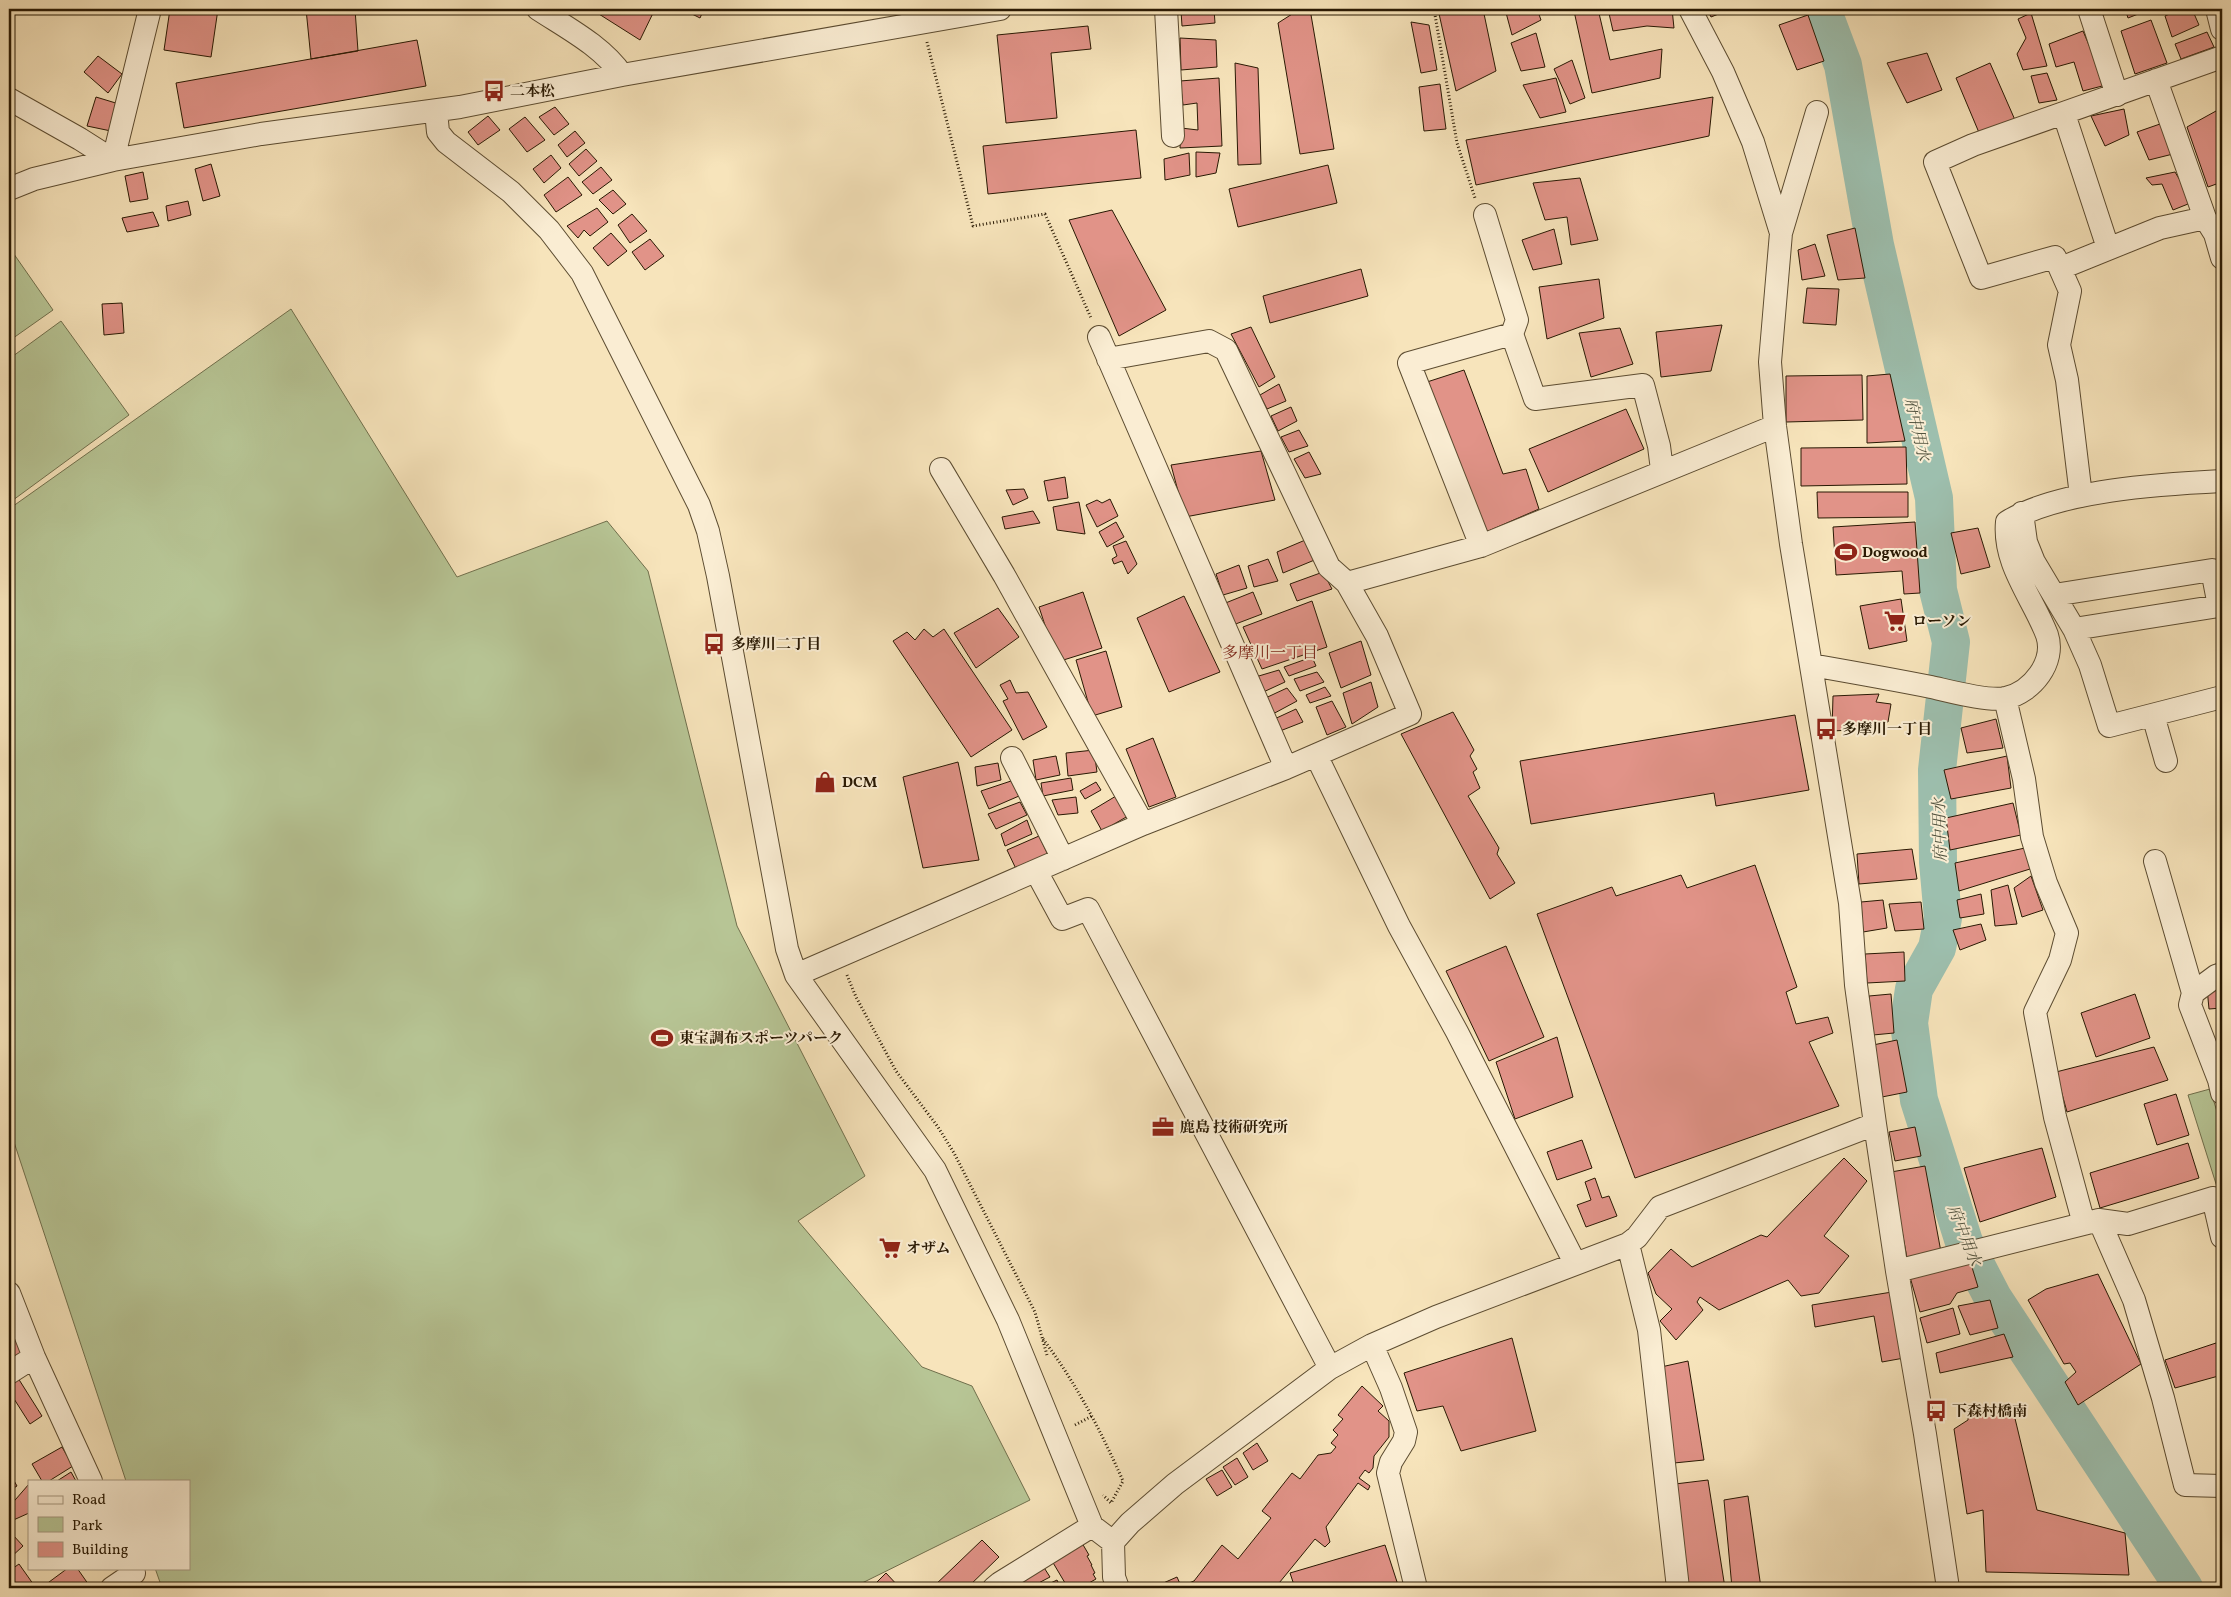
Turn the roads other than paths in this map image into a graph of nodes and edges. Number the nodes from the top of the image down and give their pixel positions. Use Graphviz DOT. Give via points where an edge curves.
graph roads {
  1 [pos="150,9"];
  2 [pos="538,9"];
  3 [pos="1166,9"];
  4 [pos="1690,9"];
  5 [pos="2089,9"];
  6 [pos="2217,9"];
  7 [pos="987,10"];
  8 [pos="2222,29"];
  9 [pos="2222,57"];
  10 [pos="622,75"];
  11 [pos="2156,80"];
  12 [pos="2117,95"];
  13 [pos="9,99"];
  14 [pos="436,111"];
  15 [pos="1817,112"];
  16 [pos="2064,114"];
  17 [pos="1173,136"];
  18 [pos="113,160"];
  19 [pos="9,189"];
  20 [pos="1485,214"];
  21 [pos="2214,228"];
  22 [pos="1780,234"];
  23 [pos="2108,248"];
  24 [pos="2222,258"];
  25 [pos="2061,268"];
  26 [pos="1512,334"];
  27 [pos="1099,337"];
  28 [pos="1108,359"];
  29 [pos="1775,426"];
  30 [pos="942,470"];
  31 [pos="1662,470"];
  32 [pos="2222,481"];
  33 [pos="2081,496"];
  34 [pos="2022,513"];
  35 [pos="1481,546"];
  36 [pos="1347,583"];
  37 [pos="2054,595"];
  38 [pos="2074,629"];
  39 [pos="1811,665"];
  40 [pos="2222,697"];
  41 [pos="2005,698"];
  42 [pos="2152,714"];
  43 [pos="1316,755"];
  44 [pos="1012,758"];
  45 [pos="2166,761"];
  46 [pos="1286,768"];
  47 [pos="1143,824"];
  48 [pos="1063,859"];
  49 [pos="2155,862"];
  50 [pos="1036,871"];
  51 [pos="2222,974"];
  52 [pos="796,975"];
  53 [pos="2193,993"];
  54 [pos="2222,1093"];
  55 [pos="1875,1124"];
  56 [pos="2217,1200"];
  57 [pos="2092,1222"];
  58 [pos="2222,1237"];
  59 [pos="1628,1244"];
  60 [pos="1575,1262"];
  61 [pos="1897,1271"];
  62 [pos="9,1292"];
  63 [pos="1372,1344"];
  64 [pos="34,1357"];
  65 [pos="1330,1368"];
  66 [pos="9,1373"];
  67 [pos="91,1480"];
  68 [pos="2222,1486"];
  69 [pos="1092,1526"];
  70 [pos="1113,1542"];
  71 [pos="135,1576"];
  72 [pos="112,1588"];
  73 [pos="994,1588"];
  74 [pos="1118,1588"];
  75 [pos="1416,1588"];
  76 [pos="1678,1588"];
  77 [pos="1948,1588"];
  1 -- 18 [label="street"];
  2 -- 10 [label="street" via="613,61"];
  3 -- 17 [label="street"];
  4 -- 22 [label="street" via="1723,72 1753,142"];
  5 -- 12 [label="street"];
  6 -- 8 [label="street"];
  7 -- 10 [label="street"];
  9 -- 11 [label="street"];
  10 -- 14 [label="street"];
  11 -- 12 [label="street"];
  11 -- 21 [label="street"];
  12 -- 16 [label="street"];
  13 -- 18 [label="street"];
  14 -- 18 [label="street" via="261,134"];
  14 -- 52 [label="street" via="438,132 446,142 511,192 549,230 582,273 699,505 718,576 788,949"];
  15 -- 22 [label="street"];
  16 -- 23 [label="street"];
  16 -- 25 [label="street" via="1973,145 1935,162 1981,278 2055,257"];
  18 -- 19 [label="street" via="34,179"];
  20 -- 26 [label="street" via="1517,320"];
  21 -- 23 [label="street" via="2160,228"];
  21 -- 24 [label="street"];
  22 -- 29 [label="street" via="1770,362"];
  23 -- 25 [label="street"];
  25 -- 33 [label="street" via="2070,292 2058,345 2067,380"];
  26 -- 31 [label="street" via="1534,399 1643,385"];
  26 -- 35 [label="street" via="1409,364"];
  27 -- 28 [label="street"];
  28 -- 36 [label="street" via="1209,341 1226,350 1329,566"];
  28 -- 46 [label="street"];
  29 -- 31 [label="street"];
  29 -- 39 [label="street"];
  30 -- 47 [label="street"];
  31 -- 35 [label="street"];
  32 -- 33 [label="street"];
  33 -- 34 [label="street"];
  34 -- 37 [label="street" via="2026,542"];
  34 -- 41 [label="street" via="2007,522 2008,546 2015,571 2047,636 2049,651 2047,663 2034,682"];
  35 -- 36 [label="street"];
  36 -- 43 [label="street" via="1377,636 1410,714"];
  37 -- 38 [label="street"];
  37 -- 38 [label="street" via="2212,570 2219,606"];
  38 -- 42 [label="street" via="2090,665 2109,726"];
  39 -- 41 [label="street" via="1963,694"];
  39 -- 55 [label="street" via="1850,903 1856,985"];
  40 -- 42 [label="street"];
  41 -- 57 [label="street" via="2024,779 2032,837 2046,883 2067,933 2060,960 2035,1012 2055,1117"];
  42 -- 45 [label="street"];
  43 -- 46 [label="street"];
  43 -- 60 [label="street" via="1399,926"];
  44 -- 48 [label="street"];
  46 -- 47 [label="street"];
  47 -- 48 [label="street"];
  48 -- 50 [label="street"];
  49 -- 53 [label="street"];
  50 -- 52 [label="street"];
  50 -- 65 [label="street" via="1062,919 1088,909"];
  51 -- 53 [label="street"];
  52 -- 69 [label="street" via="935,1170 1008,1320"];
  53 -- 54 [label="street" via="2190,1005"];
  55 -- 59 [label="street" via="1660,1207"];
  55 -- 61 [label="street"];
  56 -- 57 [label="street" via="2128,1224"];
  56 -- 58 [label="street"];
  57 -- 61 [label="street"];
  57 -- 68 [label="street" via="2134,1300 2186,1485"];
  59 -- 60 [label="street"];
  59 -- 76 [label="street" via="1649,1330"];
  60 -- 63 [label="street"];
  61 -- 77 [label="street"];
  62 -- 64 [label="street"];
  63 -- 65 [label="street"];
  63 -- 75 [label="street" via="1406,1432 1388,1473"];
  64 -- 66 [label="street"];
  64 -- 67 [label="street"];
  65 -- 70 [label="street" via="1175,1484"];
  69 -- 70 [label="street"];
  69 -- 73 [label="street"];
  70 -- 74 [label="street" via="1114,1577"];
  71 -- 72 [label="street"];
}
